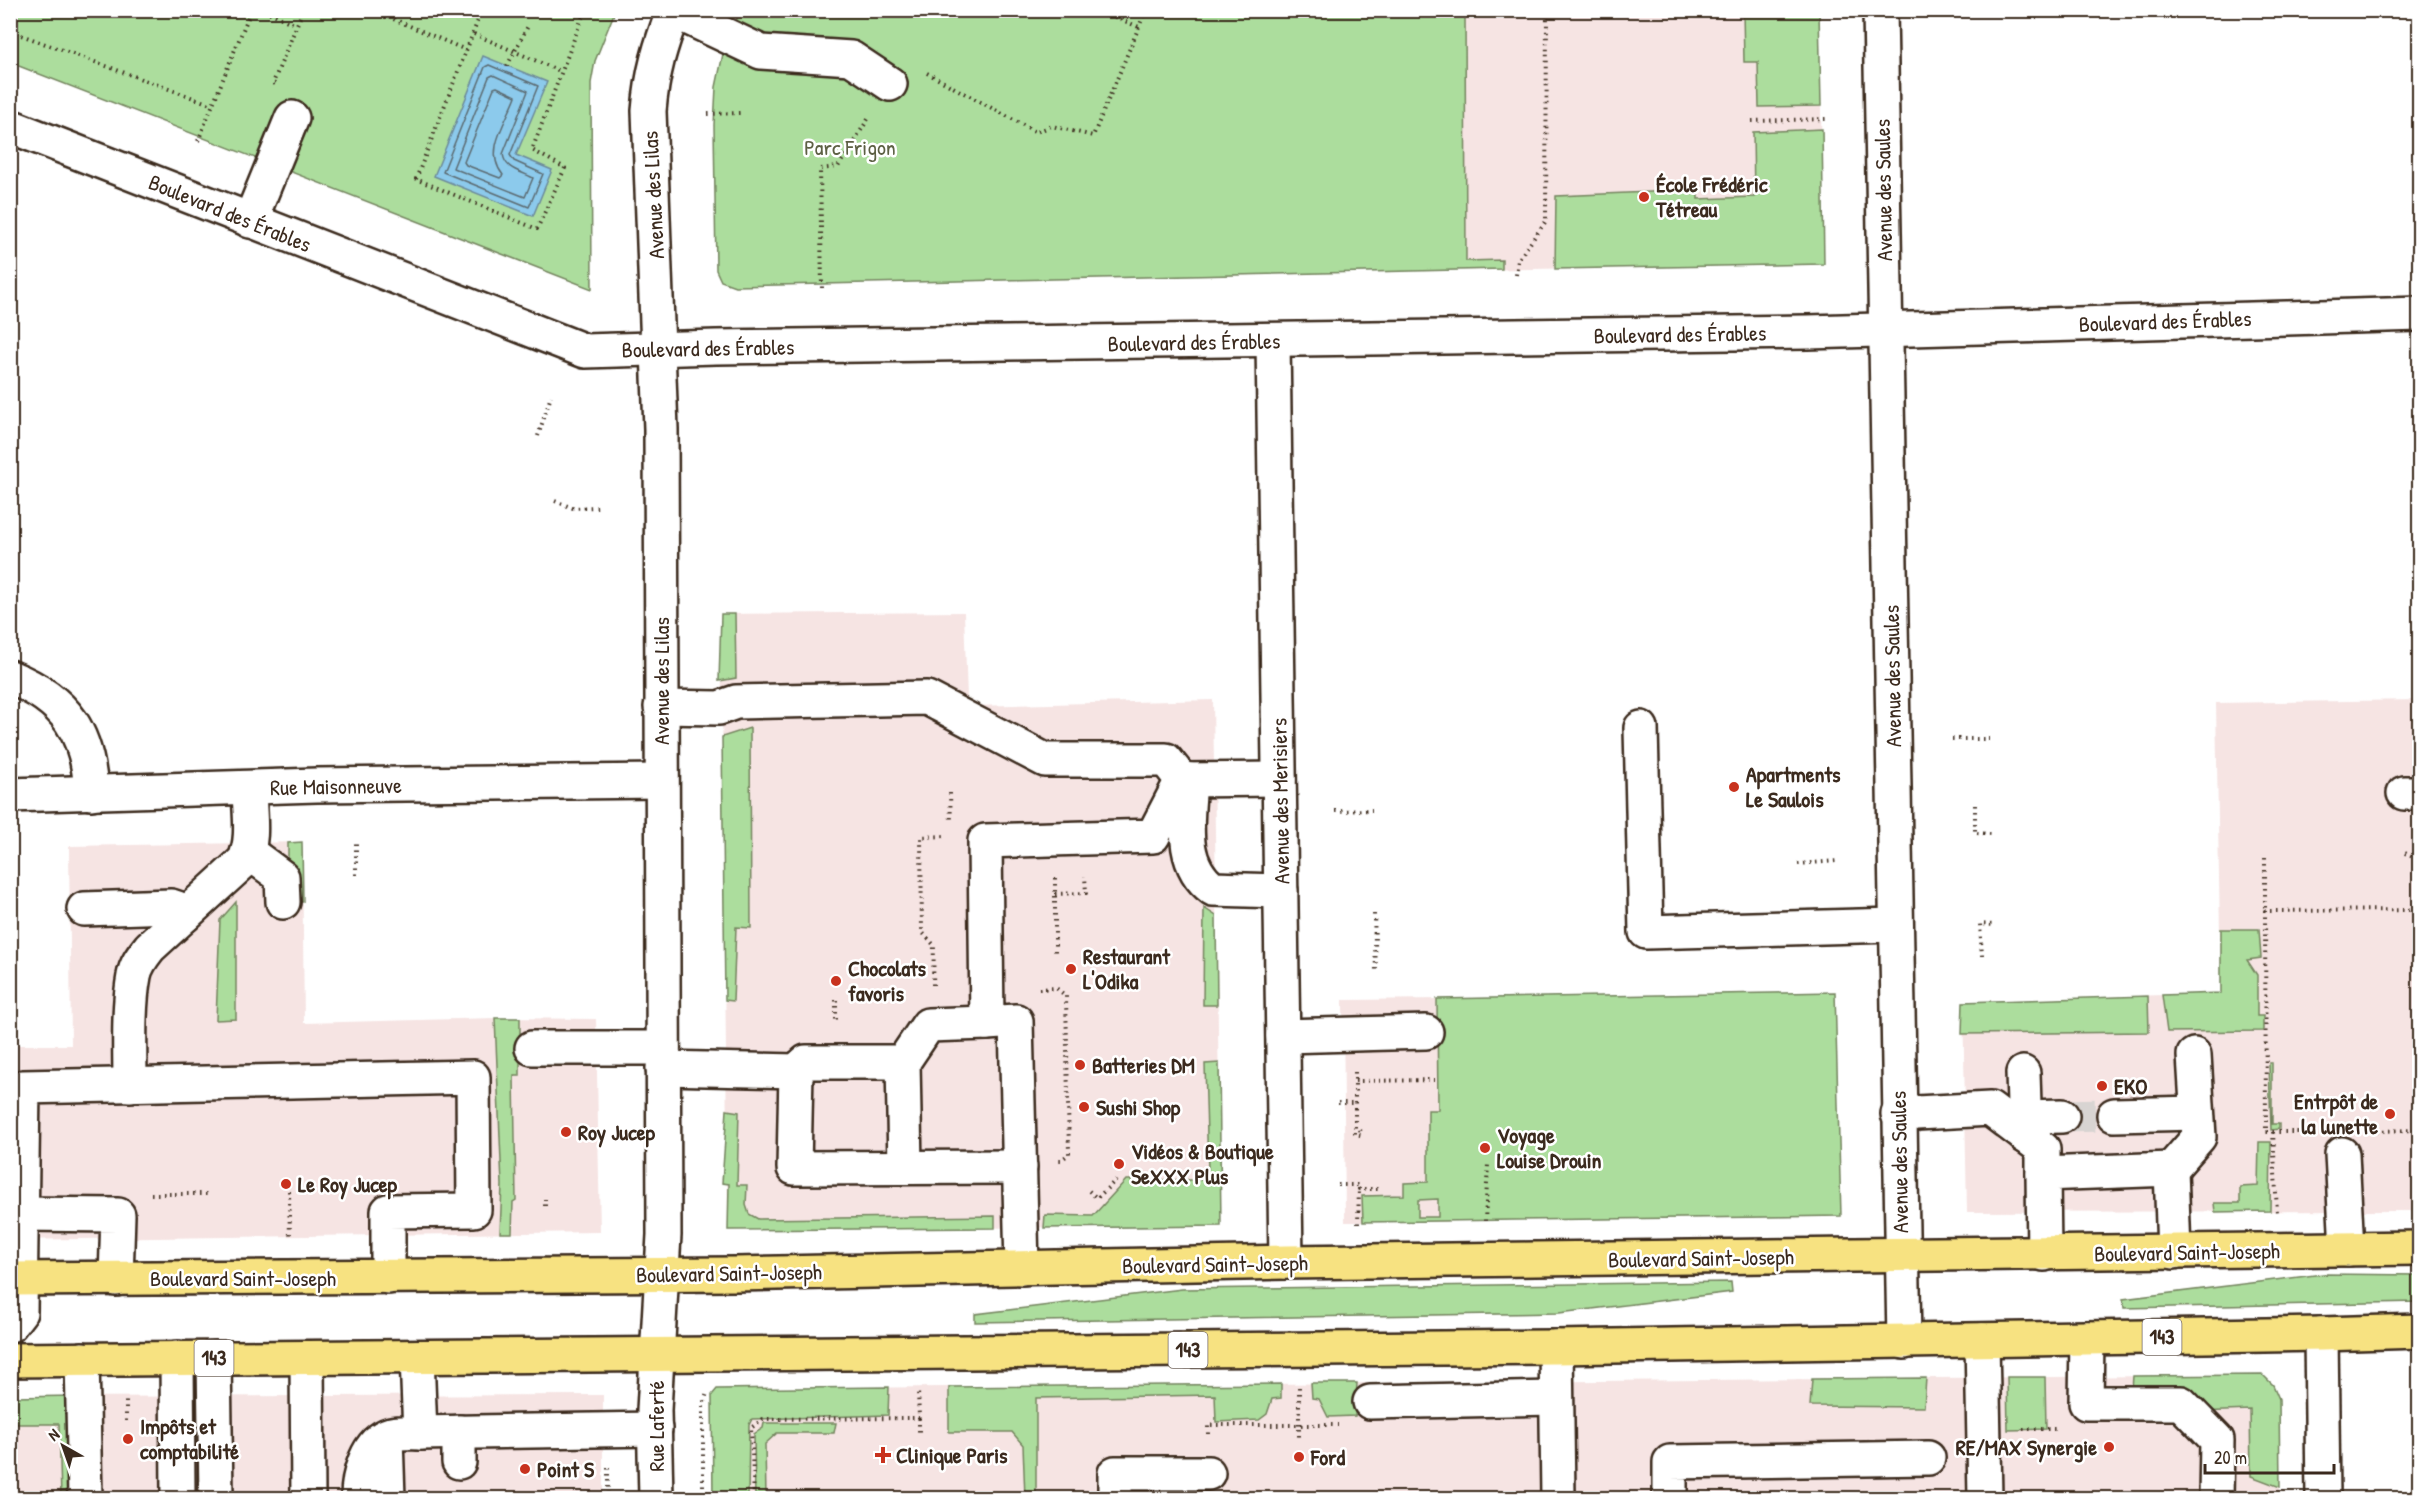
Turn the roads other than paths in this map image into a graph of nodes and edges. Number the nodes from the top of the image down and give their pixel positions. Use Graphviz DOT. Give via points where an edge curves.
graph roads {
  1 [pos="1880,10"];
  2 [pos="674,11"];
  3 [pos="890,84"];
  4 [pos="292,118"];
  5 [pos="10,126"];
  6 [pos="250,221"];
  7 [pos="2420,314"];
  8 [pos="1886,330"];
  9 [pos="1273,341"];
  10 [pos="659,349"];
  11 [pos="10,677"];
  12 [pos="661,707"];
  13 [pos="1641,728"];
  14 [pos="1279,779"];
  15 [pos="1186,780"];
  16 [pos="661,781"];
  17 [pos="249,788"];
  18 [pos="91,793"];
  19 [pos="10,795"];
  20 [pos="248,852"];
  21 [pos="1281,891"];
  22 [pos="283,902"];
  23 [pos="84,909"];
  24 [pos="185,915"];
  25 [pos="1895,925"];
  26 [pos="987,1023"];
  27 [pos="1426,1032"];
  28 [pos="1283,1036"];
  29 [pos="532,1048"];
  30 [pos="2194,1055"];
  31 [pos="663,1058"];
  32 [pos="903,1062"];
  33 [pos="796,1071"];
  34 [pos="2023,1073"];
  35 [pos="130,1085"];
  36 [pos="2198,1113"];
  37 [pos="1898,1114"];
  38 [pos="2114,1115"];
  39 [pos="2062,1116"];
  40 [pos="2025,1126"];
  41 [pos="2342,1154"];
  42 [pos="904,1167"];
  43 [pos="1020,1167"];
  44 [pos="2171,1169"];
  45 [pos="2043,1174"];
  46 [pos="20,1214"];
  47 [pos="2420,1248"];
  48 [pos="2347,1249"];
  49 [pos="2174,1252"];
  50 [pos="2044,1254"];
  51 [pos="1901,1255"];
  52 [pos="1286,1262"];
  53 [pos="1022,1268"];
  54 [pos="663,1274"];
  55 [pos="388,1276"];
  56 [pos="15,1279"];
  57 [pos="116,1279"];
  58 [pos="10,1325"];
  59 [pos="2420,1330"];
  60 [pos="2321,1334"];
  61 [pos="2087,1338"];
  62 [pos="1982,1340"];
  63 [pos="1904,1342"];
  64 [pos="1556,1347"];
  65 [pos="657,1354"];
  66 [pos="417,1357"];
  67 [pos="177,1358"];
  68 [pos="214,1358"];
  69 [pos="307,1358"];
  70 [pos="82,1359"];
  71 [pos="10,1360"];
  72 [pos="1556,1398"];
  73 [pos="1370,1402"];
  74 [pos="655,1429"];
  75 [pos="420,1433"];
  76 [pos="386,1437"];
  77 [pos="1928,1458"];
  78 [pos="1208,1473"];
  79 [pos="85,1498"];
  80 [pos="178,1498"];
  81 [pos="216,1498"];
  82 [pos="308,1498"];
  83 [pos="358,1498"];
  84 [pos="388,1498"];
  85 [pos="656,1498"];
  86 [pos="1115,1498"];
  87 [pos="1558,1498"];
  88 [pos="1670,1498"];
  89 [pos="1985,1498"];
  90 [pos="2216,1498"];
  91 [pos="2324,1498"];
  1 -- 8 [label="street, Avenue des Saules"];
  2 -- 3 [label="street" via="761,52 851,58"];
  2 -- 10 [label="street, Avenue des Lilas" via="659,48 649,111"];
  4 -- 6 [label="street"];
  5 -- 6 [label="street, Boulevard des Érables"];
  6 -- 10 [label="street, Boulevard des Érables" via="585,351"];
  7 -- 8 [label="street, Boulevard des Érables"];
  8 -- 9 [label="street, Boulevard des Érables"];
  8 -- 25 [label="street, Avenue des Saules"];
  9 -- 10 [label="street, Boulevard des Érables"];
  9 -- 14 [label="street, Avenue des Merisiers"];
  10 -- 12 [label="street, Avenue des Lilas"];
  11 -- 18 [label="street" via="36,688 71,722 84,744"];
  12 -- 15 [label="street" via="927,698 1045,760 1166,760"];
  12 -- 16 [label="street, Avenue des Lilas"];
  13 -- 25 [label="street" via="1646,932"];
  14 -- 15 [label="street"];
  14 -- 21 [label="street, Avenue des Merisiers"];
  15 -- 21 [label="street" via="1188,852 1196,872 1214,889"];
  15 -- 26 [label="street" via="1153,836 985,840"];
  16 -- 17 [label="street, Rue Maisonneuve"];
  16 -- 31 [label="street, Avenue des Lilas"];
  17 -- 18 [label="street, Rue Maisonneuve"];
  17 -- 20 [label="street"];
  18 -- 19 [label="street, Rue Maisonneuve"];
  20 -- 22 [label="street" via="282,877"];
  20 -- 24 [label="street" via="244,861"];
  21 -- 28 [label="street, Avenue des Merisiers"];
  23 -- 24 [label="street" via="171,906"];
  24 -- 35 [label="street" via="150,947 134,975"];
  25 -- 37 [label="street, Avenue des Saules"];
  26 -- 32 [label="street" via="928,1025"];
  26 -- 43 [label="street" via="1016,1021"];
  27 -- 28 [label="street"];
  28 -- 52 [label="street, Avenue des Merisiers"];
  29 -- 31 [label="street"];
  30 -- 36 [label="street"];
  31 -- 33 [label="street"];
  31 -- 54 [label="street, Avenue des Lilas"];
  32 -- 33 [label="street" via="806,1062"];
  32 -- 42 [label="street"];
  33 -- 42 [label="street" via="794,1168"];
  34 -- 40 [label="street"];
  35 -- 46 [label="street" via="23,1087"];
  35 -- 55 [label="street" via="474,1077 474,1210 388,1211"];
  36 -- 38 [label="street"];
  36 -- 44 [label="street" via="2199,1137"];
  37 -- 40 [label="street" via="1990,1109"];
  37 -- 51 [label="street, Avenue des Saules"];
  39 -- 40 [label="street"];
  40 -- 45 [label="street" via="2043,1149"];
  41 -- 48 [label="street"];
  42 -- 43 [label="street"];
  43 -- 53 [label="street"];
  44 -- 45 [label="street"];
  44 -- 49 [label="street"];
  45 -- 50 [label="street"];
  46 -- 56 [label="street"];
  46 -- 57 [label="street" via="118,1215"];
  47 -- 48 [label="main road, Boulevard Saint-Joseph"];
  48 -- 49 [label="main road, Boulevard Saint-Joseph"];
  49 -- 50 [label="main road, Boulevard Saint-Joseph"];
  50 -- 51 [label="main road, Boulevard Saint-Joseph"];
  51 -- 52 [label="main road, Boulevard Saint-Joseph"];
  51 -- 63 [label="street, Avenue des Saules"];
  52 -- 53 [label="main road, Boulevard Saint-Joseph"];
  53 -- 54 [label="main road, Boulevard Saint-Joseph"];
  54 -- 55 [label="main road, Boulevard Saint-Joseph"];
  54 -- 65 [label="street, Avenue des Lilas"];
  55 -- 57 [label="main road, Boulevard Saint-Joseph"];
  56 -- 57 [label="main road, Boulevard Saint-Joseph"];
  56 -- 58 [label="street" via="20,1312"];
  59 -- 60 [label="main road, 143"];
  60 -- 61 [label="main road, 143"];
  60 -- 91 [label="street"];
  61 -- 62 [label="main road, 143"];
  61 -- 90 [label="street" via="2086,1403 2181,1403 2217,1440"];
  62 -- 63 [label="main road, 143"];
  62 -- 89 [label="street"];
  63 -- 64 [label="main road, 143"];
  64 -- 65 [label="main road, 143"];
  64 -- 72 [label="street"];
  65 -- 66 [label="main road, 143"];
  65 -- 74 [label="street, Rue Laferté"];
  66 -- 69 [label="main road, 143"];
  66 -- 75 [label="street"];
  67 -- 68 [label="main road, 143"];
  67 -- 70 [label="main road, 143"];
  67 -- 80 [label="street"];
  68 -- 69 [label="main road, 143"];
  68 -- 81 [label="street"];
  69 -- 82 [label="street"];
  70 -- 71 [label="main road, 143"];
  70 -- 79 [label="street"];
  72 -- 73 [label="street"];
  72 -- 87 [label="street"];
  74 -- 75 [label="street" via="459,1447"];
  74 -- 85 [label="street, Rue Laferté"];
  75 -- 76 [label="street"];
  76 -- 83 [label="street" via="367,1454"];
  76 -- 84 [label="street"];
  77 -- 88 [label="street" via="1670,1462"];
  78 -- 86 [label="street" via="1115,1473"];
}
